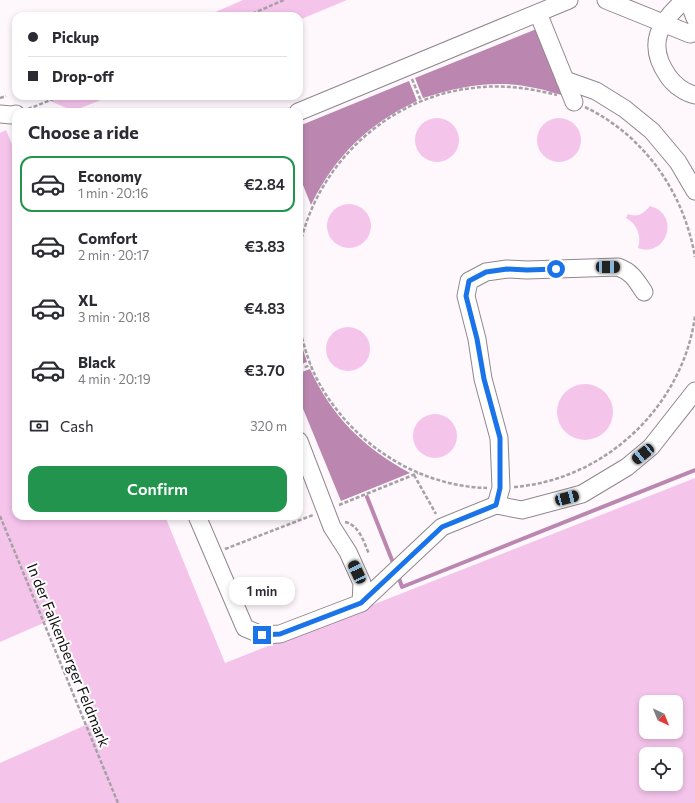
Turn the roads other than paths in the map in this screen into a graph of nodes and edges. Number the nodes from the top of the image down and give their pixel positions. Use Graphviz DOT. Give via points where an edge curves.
graph roads {
  1 [pos="568,0"];
  2 [pos="606,0"];
  3 [pos="686,0"];
  4 [pos="538,13"];
  5 [pos="695,18"];
  6 [pos="663,23"];
  7 [pos="695,30"];
  8 [pos="565,80"];
  9 [pos="695,95"];
  10 [pos="574,102"];
  11 [pos="303,110"];
  12 [pos="0,114"];
  13 [pos="12,115"];
  14 [pos="695,191"];
  15 [pos="644,292"];
  16 [pos="695,391"];
  17 [pos="303,451"];
  18 [pos="496,505"];
  19 [pos="199,520"];
  20 [pos="361,603"];
  1 -- 4 [label="lane"];
  2 -- 6 [label="lane"];
  3 -- 5 [label="lane"];
  3 -- 6 [label="lane" via="673,10"];
  4 -- 8 [label="lane"];
  4 -- 11 [label="lane"];
  6 -- 7 [label="lane" via="690,34"];
  6 -- 9 [label="lane" via="656,46 661,66 673,83"];
  8 -- 10 [label="lane"];
  8 -- 14 [label="lane" via="596,91 625,109 652,131 678,162"];
  12 -- 13 [label="lane"];
  15 -- 18 [label="lane" via="627,270 618,267 507,269 486,272 469,281 466,296 500,438 500,488"];
  16 -- 18 [label="lane" via="652,447 626,467 582,494 522,510"];
  17 -- 20 [label="lane" via="332,527 348,552 362,583"];
  18 -- 20 [label="lane" via="442,527"];
  19 -- 20 [label="lane" via="245,628 262,635 280,634"];
}
